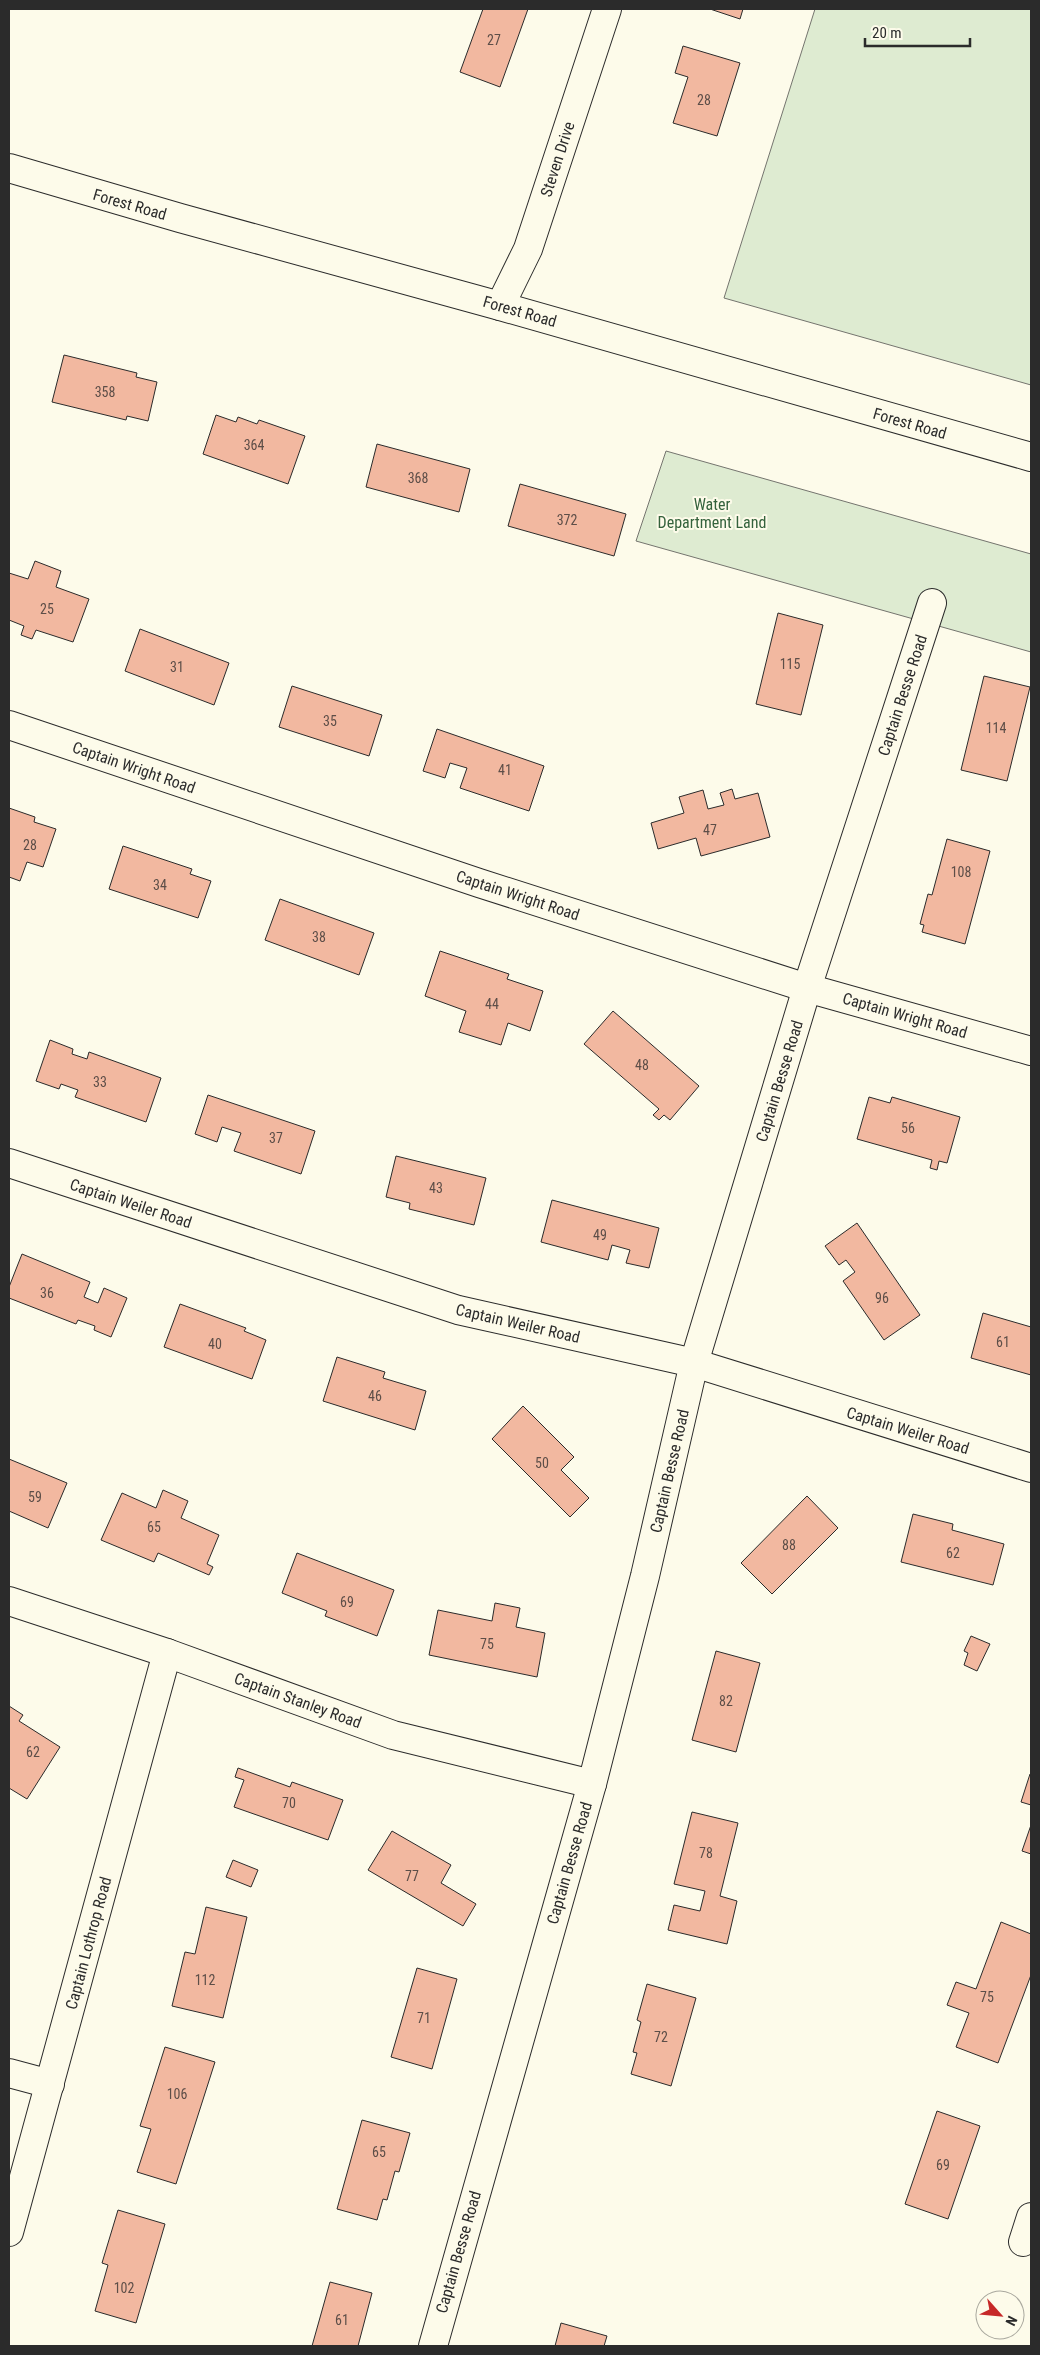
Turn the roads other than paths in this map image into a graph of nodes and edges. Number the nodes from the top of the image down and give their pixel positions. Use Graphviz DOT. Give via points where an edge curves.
graph roads {
  1 [pos="607,9"];
  2 [pos="9,168"];
  3 [pos="500,306"];
  4 [pos="1031,457"];
  5 [pos="932,603"];
  6 [pos="9,726"];
  7 [pos="807,988"];
  8 [pos="1031,1051"];
  9 [pos="9,1163"];
  10 [pos="694,1363"];
  11 [pos="1031,1468"];
  12 [pos="9,1601"];
  13 [pos="167,1653"];
  14 [pos="592,1784"];
  15 [pos="9,2073"];
  16 [pos="50,2084"];
  17 [pos="9,2232"];
  18 [pos="432,2346"];
  1 -- 3 [label="street, Steven Drive" via="528,249"];
  2 -- 3 [label="street, Forest Road"];
  3 -- 4 [label="street, Forest Road"];
  5 -- 7 [label="street, Captain Besse Road"];
  6 -- 7 [label="street, Captain Wright Road"];
  7 -- 8 [label="street, Captain Wright Road"];
  7 -- 10 [label="street, Captain Besse Road"];
  9 -- 10 [label="street, Captain Weiler Road" via="458,1310"];
  10 -- 11 [label="street, Captain Weiler Road"];
  10 -- 14 [label="street, Captain Besse Road" via="645,1576"];
  12 -- 13 [label="street, Captain Stanley Road"];
  13 -- 14 [label="street, Captain Stanley Road" via="393,1735"];
  13 -- 16 [label="street, Captain Lothrop Road"];
  14 -- 18 [label="street, Captain Besse Road"];
  15 -- 16 [label="street"];
  16 -- 17 [label="street, Captain Lothrop Road"];
}
